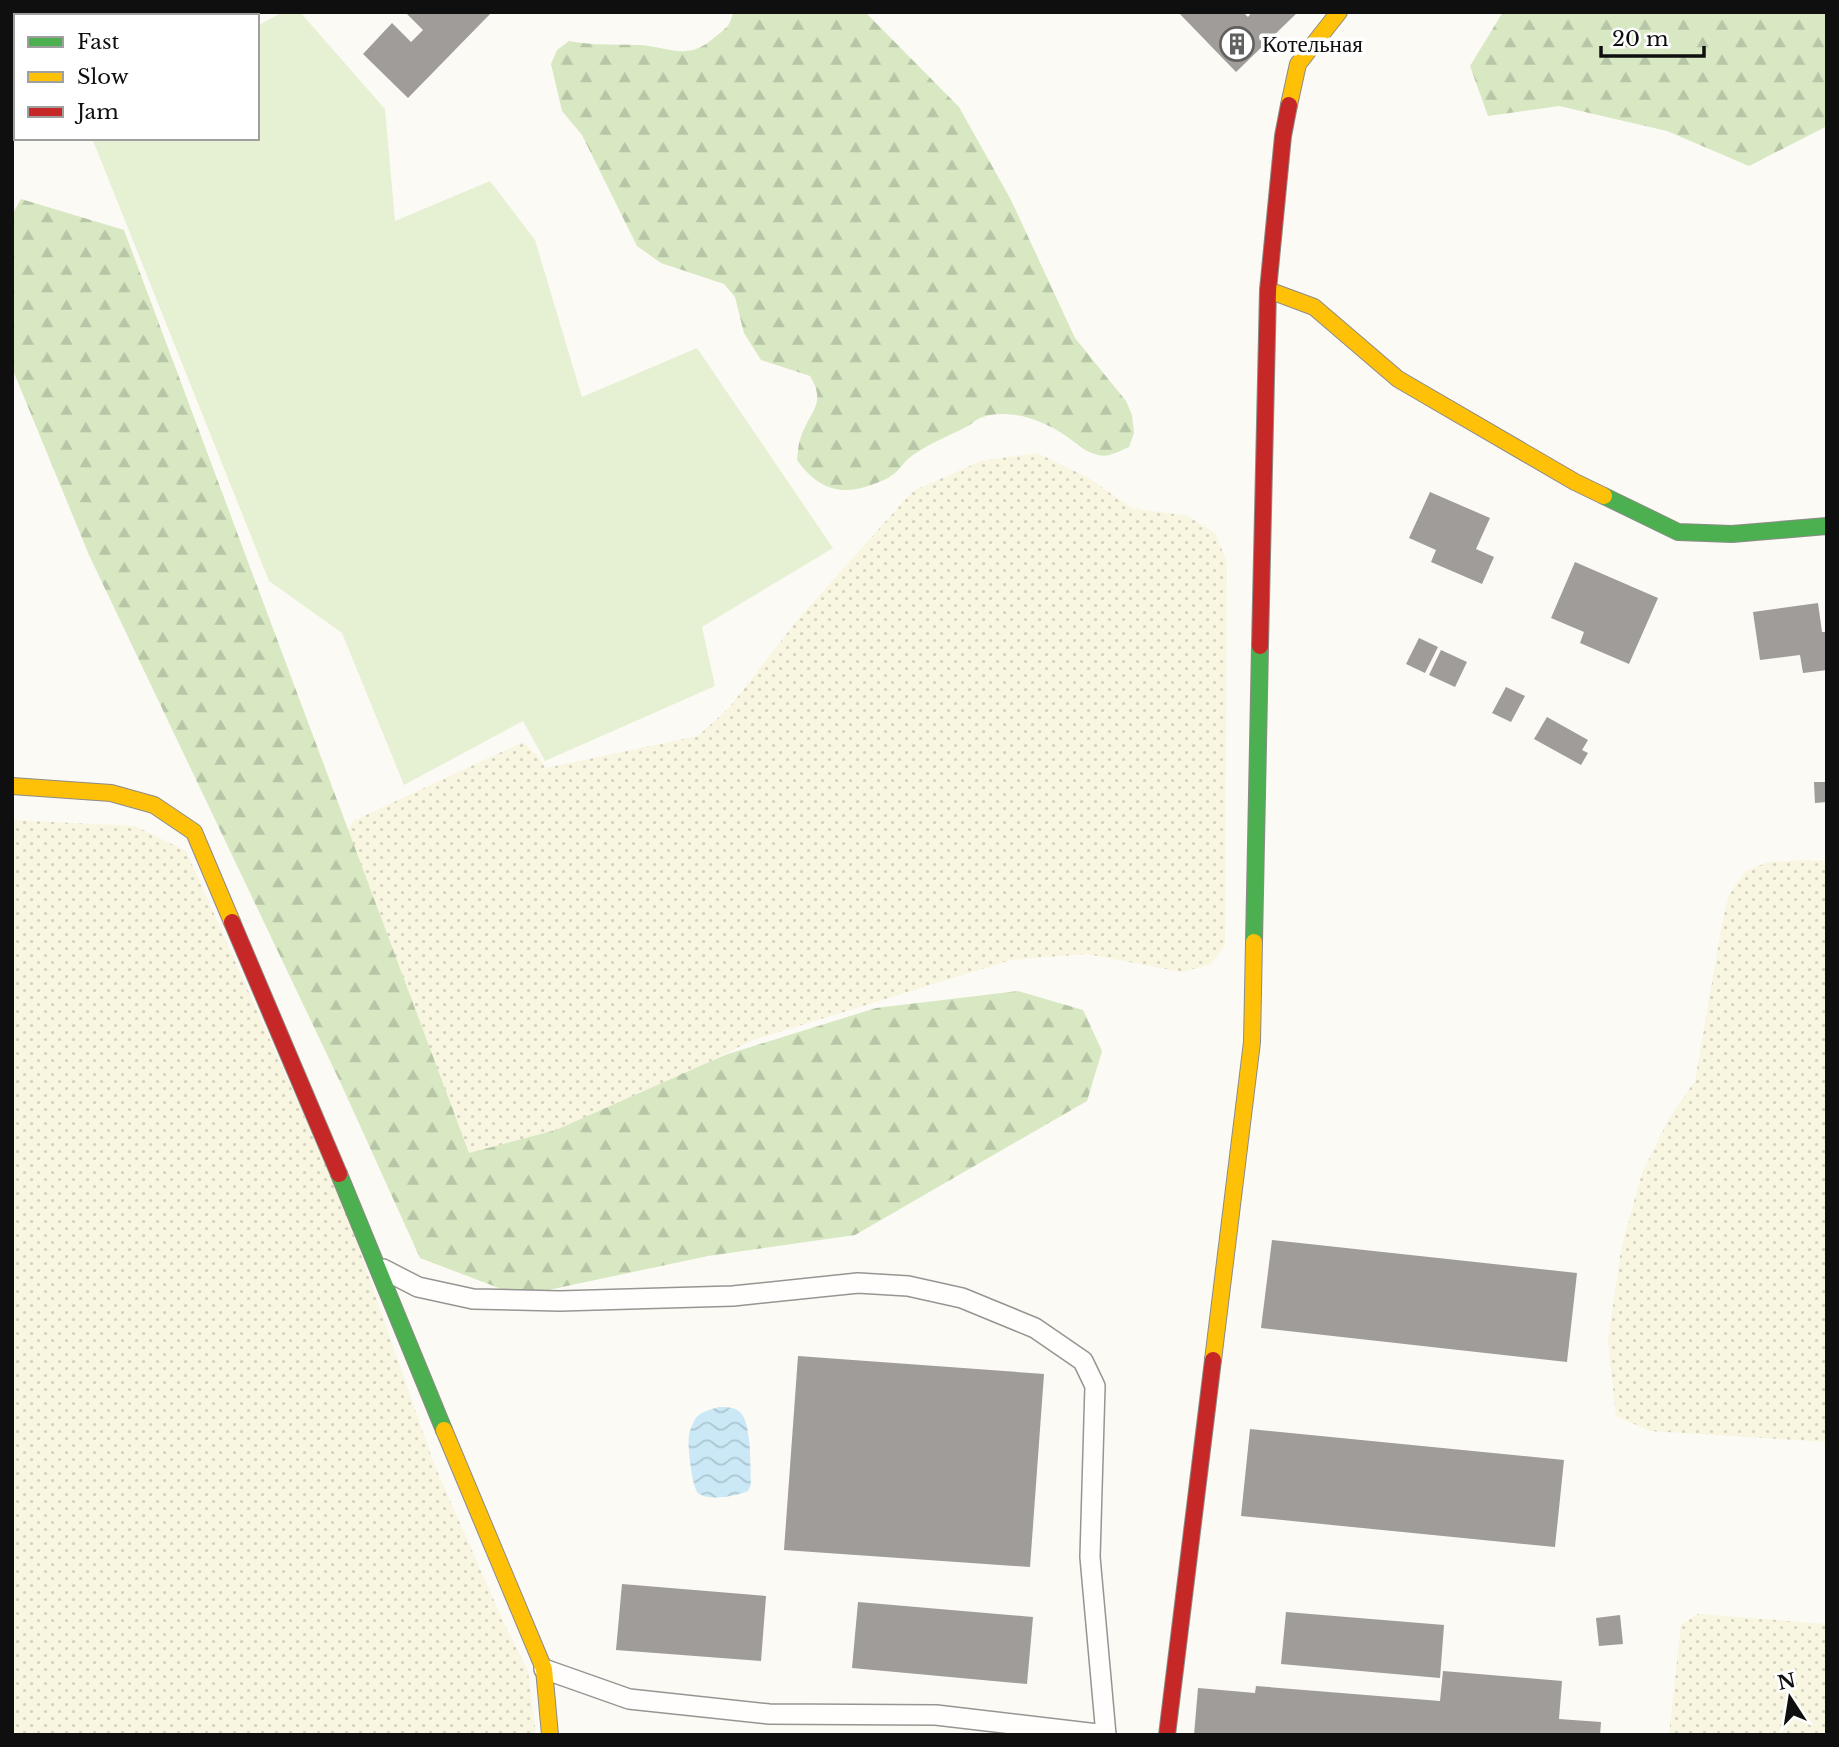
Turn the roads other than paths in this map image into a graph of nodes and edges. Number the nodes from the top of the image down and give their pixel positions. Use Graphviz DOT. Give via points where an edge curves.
graph roads {
  1 [pos="1339,12"];
  2 [pos="1268,290"];
  3 [pos="1827,526"];
  4 [pos="12,786"];
  5 [pos="379,1267"];
  6 [pos="544,1668"];
  7 [pos="550,1735"];
  8 [pos="1106,1735"];
  9 [pos="1167,1735"];
  1 -- 2 [label="street" via="1298,64 1283,136"];
  2 -- 3 [label="street" via="1314,307 1416,390 1575,482 1678,531 1732,534"];
  2 -- 9 [label="street" via="1252,1042"];
  4 -- 5 [label="street" via="111,793 153,806 194,832"];
  5 -- 6 [label="street"];
  5 -- 8 [label="lane" via="418,1287 473,1299 706,1297 858,1283 908,1286 962,1298 1035,1328 1083,1361 1095,1386 1090,1557"];
  6 -- 7 [label="street"];
  6 -- 8 [label="lane" via="629,1699 769,1714 936,1715"];
}
